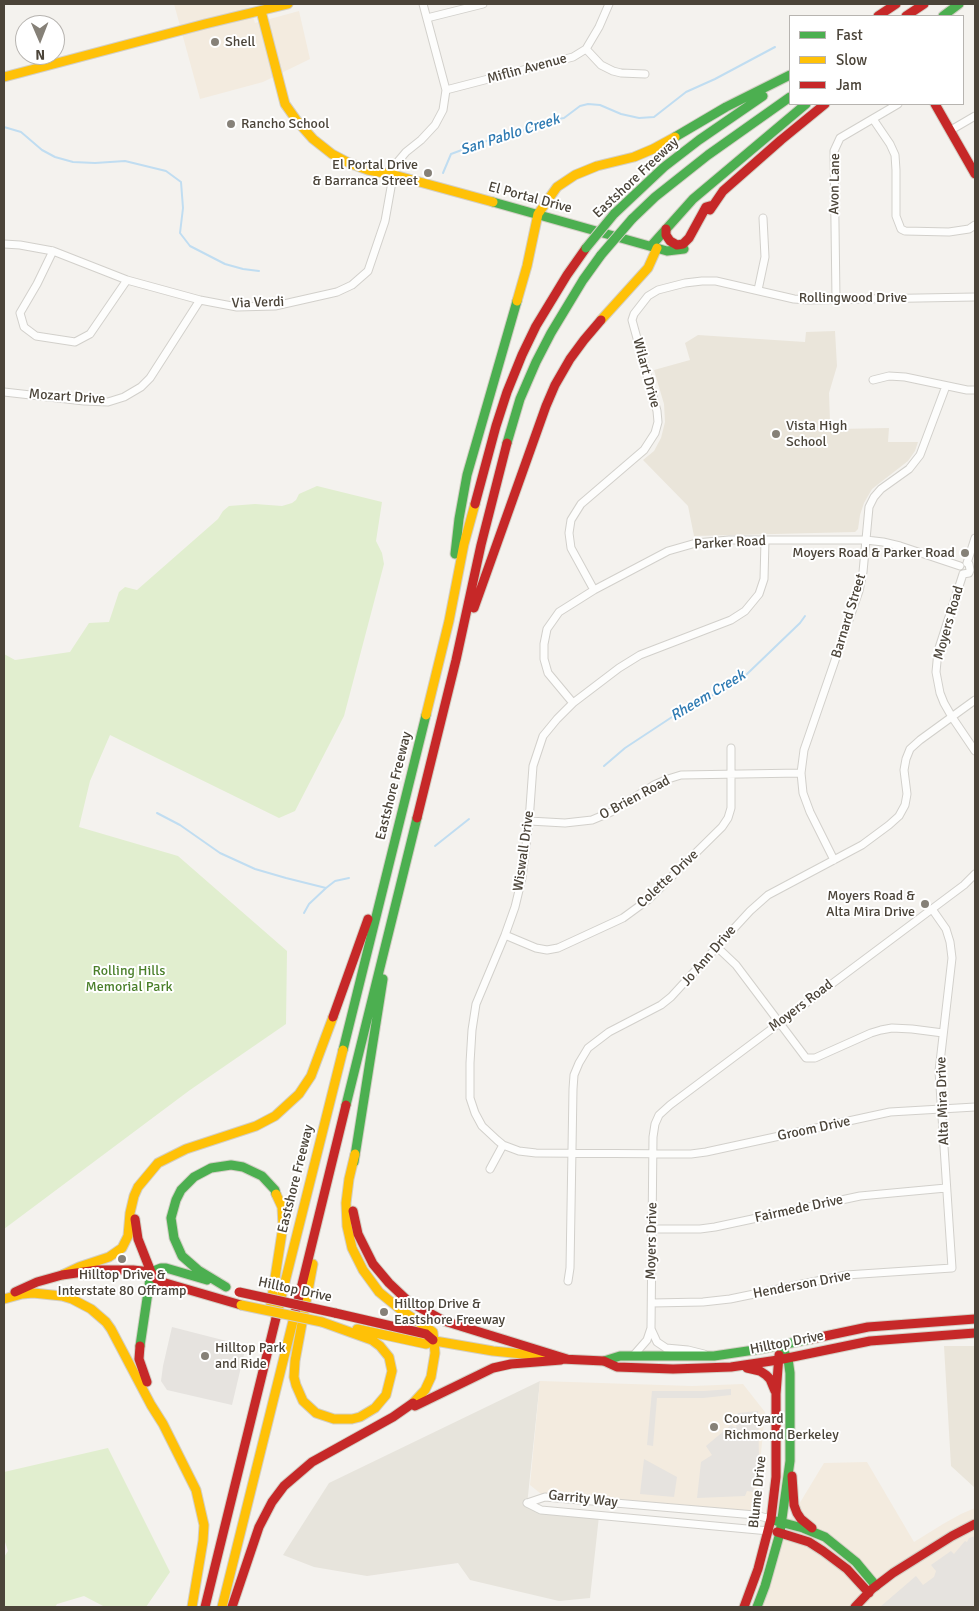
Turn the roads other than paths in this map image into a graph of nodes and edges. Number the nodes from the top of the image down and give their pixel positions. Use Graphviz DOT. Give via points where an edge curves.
graph roads {
  1 [pos="288,4"];
  2 [pos="423,4"];
  3 [pos="483,4"];
  4 [pos="609,4"];
  5 [pos="896,4"];
  6 [pos="924,4"];
  7 [pos="959,4"];
  8 [pos="261,11"];
  9 [pos="880,15"];
  10 [pos="908,15"];
  11 [pos="944,15"];
  12 [pos="427,18"];
  13 [pos="586,49"];
  14 [pos="645,74"];
  15 [pos="789,76"];
  16 [pos="4,77"];
  17 [pos="789,77"];
  18 [pos="446,90"];
  19 [pos="789,98"];
  20 [pos="805,105"];
  21 [pos="824,105"];
  22 [pos="896,105"];
  23 [pos="936,105"];
  24 [pos="975,116"];
  25 [pos="873,119"];
  26 [pos="951,130"];
  27 [pos="975,174"];
  28 [pos="394,175"];
  29 [pos="713,205"];
  30 [pos="538,214"];
  31 [pos="763,218"];
  32 [pos="975,225"];
  33 [pos="666,229"];
  34 [pos="4,244"];
  35 [pos="654,247"];
  36 [pos="54,251"];
  37 [pos="127,280"];
  38 [pos="702,281"];
  39 [pos="758,290"];
  40 [pos="975,297"];
  41 [pos="836,299"];
  42 [pos="200,300"];
  43 [pos="873,380"];
  44 [pos="946,386"];
  45 [pos="975,390"];
  46 [pos="4,392"];
  47 [pos="975,538"];
  48 [pos="765,540"];
  49 [pos="866,540"];
  50 [pos="967,563"];
  51 [pos="960,566"];
  52 [pos="970,572"];
  53 [pos="594,590"];
  54 [pos="448,622"];
  55 [pos="456,660"];
  56 [pos="975,700"];
  57 [pos="573,704"];
  58 [pos="952,718"];
  59 [pos="731,748"];
  60 [pos="975,751"];
  61 [pos="731,773"];
  62 [pos="800,774"];
  63 [pos="529,821"];
  64 [pos="834,860"];
  65 [pos="387,870"];
  66 [pos="975,874"];
  67 [pos="932,908"];
  68 [pos="388,930"];
  69 [pos="505,935"];
  70 [pos="717,947"];
  71 [pos="780,1022"];
  72 [pos="942,1033"];
  73 [pos="975,1107"];
  74 [pos="941,1109"];
  75 [pos="503,1145"];
  76 [pos="572,1153"];
  77 [pos="355,1154"];
  78 [pos="653,1154"];
  79 [pos="331,1163"];
  80 [pos="490,1169"];
  81 [pos="148,1176"];
  82 [pos="946,1188"];
  83 [pos="652,1229"];
  84 [pos="952,1268"];
  85 [pos="151,1272"];
  86 [pos="62,1276"];
  87 [pos="568,1281"];
  88 [pos="226,1287"];
  89 [pos="4,1298"];
  90 [pos="652,1303"];
  91 [pos="975,1319"];
  92 [pos="322,1322"];
  93 [pos="651,1328"];
  94 [pos="975,1333"];
  95 [pos="435,1341"];
  96 [pos="780,1345"];
  97 [pos="633,1356"];
  98 [pos="714,1356"];
  99 [pos="788,1359"];
  100 [pos="566,1360"];
  101 [pos="778,1360"];
  102 [pos="604,1361"];
  103 [pos="732,1368"];
  104 [pos="261,1379"];
  105 [pos="776,1394"];
  106 [pos="393,1417"];
  107 [pos="163,1424"];
  108 [pos="790,1461"];
  109 [pos="771,1519"];
  110 [pos="782,1522"];
  111 [pos="975,1524"];
  112 [pos="769,1531"];
  113 [pos="780,1533"];
  114 [pos="825,1537"];
  115 [pos="872,1589"];
  116 [pos="192,1607"];
  117 [pos="205,1607"];
  118 [pos="222,1607"];
  119 [pos="232,1607"];
  120 [pos="744,1607"];
  121 [pos="757,1607"];
  122 [pos="855,1607"];
  1 -- 8 [label="main road"];
  2 -- 12 [label="street"];
  3 -- 12 [label="street"];
  4 -- 13 [label="street"];
  5 -- 9 [label="main road"];
  6 -- 10 [label="main road"];
  7 -- 11 [label="main road"];
  8 -- 16 [label="main road"];
  8 -- 28 [label="main road, El Portal Drive" via="281,94 297,121 332,154 368,170"];
  12 -- 18 [label="street"];
  13 -- 14 [label="street" via="613,72"];
  13 -- 18 [label="street, Miflin Avenue" via="573,57"];
  15 -- 30 [label="main road" via="726,107 652,149 575,174 549,196"];
  17 -- 54 [label="main road, Eastshore Freeway, bridge" via="664,167 614,214 567,275 536,326 507,392 464,544"];
  18 -- 28 [label="street, Via Verdi" via="443,110 435,125 406,152 396,165"];
  19 -- 55 [label="main road, Eastshore Freeway, bridge" via="708,154 632,219 583,280 551,333 520,399 481,545"];
  20 -- 33 [label="main road" via="694,199"];
  21 -- 29 [label="main road, El Portal Drive" via="780,140"];
  22 -- 25 [label="street, Avon Lane"];
  23 -- 26 [label="main road"];
  24 -- 26 [label="street"];
  25 -- 32 [label="street" via="895,155 896,216 901,229 949,232"];
  25 -- 41 [label="street, Avon Lane" via="840,138 834,151"];
  26 -- 27 [label="main road"];
  28 -- 30 [label="main road, El Portal Drive"];
  28 -- 42 [label="street, Via Verdi" via="385,221 368,271 352,284 337,292 275,306 237,307"];
  29 -- 33 [label="main road" via="706,207 683,244 670,242"];
  29 -- 35 [label="main road, El Portal Drive" via="692,244 682,250 667,251"];
  30 -- 35 [label="main road, El Portal Drive"];
  30 -- 54 [label="main road" via="527,266 467,475 458,519"];
  31 -- 39 [label="street" via="765,256"];
  33 -- 35 [label="main road"];
  34 -- 36 [label="street, Via Verdi"];
  35 -- 55 [label="main road" via="648,268 584,340 555,385"];
  36 -- 37 [label="street, Via Verdi"];
  36 -- 37 [label="street" via="20,313 24,327 36,336 75,342 90,334"];
  37 -- 42 [label="street, Via Verdi"];
  38 -- 39 [label="street, Rollingwood Drive"];
  38 -- 53 [label="street, Wilart Drive" via="658,290 648,296 634,314 633,326 658,422 644,450 581,504 571,520 571,548"];
  39 -- 41 [label="street, Rollingwood Drive" via="794,299"];
  40 -- 41 [label="street, Rollingwood Drive"];
  42 -- 46 [label="street, Mozart Drive" via="150,378 124,397 108,402"];
  43 -- 44 [label="street" via="905,377"];
  44 -- 45 [label="street"];
  44 -- 49 [label="street, Barnard Street" via="920,455 909,469 874,497 869,507"];
  47 -- 50 [label="street"];
  48 -- 49 [label="street, Parker Road"];
  48 -- 53 [label="street, Parker Road" via="729,540 677,548"];
  48 -- 57 [label="street, Wiswall Drive" via="764,579 759,594 745,611 731,620 640,656 615,670"];
  49 -- 51 [label="street, Parker Road" via="900,546"];
  49 -- 62 [label="street, Barnard Street" via="859,591 804,750"];
  50 -- 51 [label="street"];
  50 -- 52 [label="street" via="971,567"];
  51 -- 52 [label="street" via="961,572"];
  52 -- 58 [label="street, Moyers Road" via="940,642 936,661 940,693"];
  53 -- 57 [label="street, Parker Road" via="559,612 547,629 544,644 548,673"];
  54 -- 65 [label="main road, Eastshore Freeway"];
  55 -- 68 [label="main road, Eastshore Freeway"];
  56 -- 58 [label="street, Jo Ann Drive"];
  57 -- 63 [label="street, Wiswall Drive" via="543,736 533,766"];
  58 -- 60 [label="street, Moyers Road"];
  58 -- 64 [label="street, Jo Ann Drive" via="910,749 904,770 908,794 899,816 862,845"];
  59 -- 61 [label="street, Colette Drive"];
  61 -- 62 [label="street, O Brien Road"];
  61 -- 63 [label="street, O Brien Road" via="681,775 668,779 592,820 565,823"];
  61 -- 69 [label="street, Colette Drive" via="731,808 722,827 634,911 558,948 536,948"];
  62 -- 64 [label="street, Barnard Street" via="810,812"];
  63 -- 69 [label="street, Wiswall Drive" via="522,878"];
  64 -- 70 [label="street, Jo Ann Drive" via="768,895"];
  65 -- 81 [label="main road" via="319,1058 299,1094 266,1121 176,1153 158,1163"];
  65 -- 104 [label="main road, Eastshore Freeway"];
  66 -- 67 [label="street, Moyers Road"];
  67 -- 71 [label="street, Moyers Road"];
  67 -- 72 [label="street, Alta Mira Drive" via="946,928 952,958"];
  68 -- 77 [label="main road" via="381,998"];
  68 -- 79 [label="main road, Eastshore Freeway"];
  69 -- 75 [label="street, Wiswall Drive" via="476,1004 470,1063 470,1098 475,1112 482,1126"];
  70 -- 71 [label="street" via="736,965"];
  70 -- 76 [label="street, Jo Ann Drive" via="661,1005 609,1032 588,1048 579,1063 572,1089"];
  71 -- 72 [label="street" via="806,1058 815,1058 881,1030 892,1028"];
  71 -- 78 [label="street, Moyers Road" via="659,1115"];
  72 -- 74 [label="street, Alta Mira Drive"];
  73 -- 74 [label="street, Groom Drive"];
  74 -- 78 [label="street, Groom Drive" via="890,1112 706,1152"];
  74 -- 82 [label="street, Alta Mira Drive"];
  75 -- 76 [label="street, Wiswall Drive" via="519,1151"];
  75 -- 80 [label="street"];
  76 -- 78 [label="street, Wiswall Drive"];
  76 -- 87 [label="street, Jo Ann Drive"];
  77 -- 95 [label="main road" via="346,1203 352,1248 379,1292 433,1332"];
  77 -- 100 [label="main road" via="352,1202 358,1234 373,1264 398,1292 419,1309 444,1321"];
  78 -- 83 [label="street, Moyers Drive"];
  79 -- 92 [label="main road" via="294,1377 303,1401 316,1413 334,1420 360,1417 375,1408 386,1395 392,1379 389,1357 372,1340"];
  79 -- 118 [label="main road, Eastshore Freeway"];
  81 -- 85 [label="main road" via="138,1197 135,1221 140,1247"];
  81 -- 86 [label="main road" via="134,1196 128,1236 122,1248 109,1257"];
  82 -- 83 [label="street, Fairmede Drive" via="860,1196 715,1227"];
  82 -- 84 [label="street, Alta Mira Drive"];
  83 -- 90 [label="street, Moyers Drive"];
  84 -- 90 [label="street, Henderson Drive" via="846,1275 730,1299"];
  85 -- 86 [label="main road, Hilltop Drive" via="110,1270"];
  85 -- 88 [label="main road, Hilltop Drive" via="166,1268"];
  85 -- 92 [label="main road, Hilltop Drive, bridge" via="162,1282 202,1295"];
  85 -- 107 [label="main road" via="139,1359"];
  86 -- 89 [label="main road, Hilltop Drive" via="37,1282"];
  88 -- 95 [label="main road, Hilltop Drive, bridge" via="426,1334"];
  88 -- 104 [label="main road" via="182,1256 174,1238 171,1218 181,1190 194,1177 201,1171 232,1165 262,1176 275,1190 282,1207 283,1226"];
  89 -- 107 [label="main road" via="52,1294 81,1303 98,1315 111,1329"];
  90 -- 93 [label="street, Moyers Drive"];
  91 -- 96 [label="main road, Hilltop Drive" via="868,1327"];
  92 -- 95 [label="main road, Hilltop Drive" via="426,1344"];
  93 -- 97 [label="street" via="647,1340"];
  93 -- 98 [label="street" via="657,1342 666,1348"];
  94 -- 99 [label="main road, Hilltop Drive" via="870,1341"];
  95 -- 100 [label="main road, Hilltop Drive"];
  95 -- 106 [label="main road" via="435,1360 429,1384 415,1402"];
  96 -- 98 [label="main road, Hilltop Drive"];
  96 -- 99 [label="main road, Blume Drive"];
  96 -- 101 [label="main road, Blume Drive"];
  97 -- 98 [label="main road, Hilltop Drive"];
  97 -- 102 [label="main road, Hilltop Drive"];
  99 -- 101 [label="main road, Hilltop Drive"];
  99 -- 108 [label="main road, Blume Drive"];
  100 -- 102 [label="main road, Hilltop Drive"];
  100 -- 106 [label="main road" via="493,1368"];
  101 -- 103 [label="main road, Hilltop Drive"];
  101 -- 105 [label="main road, Blume Drive"];
  102 -- 103 [label="main road, Hilltop Drive" via="617,1367"];
  103 -- 105 [label="main road" via="760,1371 770,1379"];
  104 -- 117 [label="main road, Eastshore Freeway"];
  105 -- 109 [label="main road, Blume Drive" via="776,1477"];
  106 -- 119 [label="main road" via="312,1462 284,1486 263,1518"];
  107 -- 116 [label="main road" via="196,1490 203,1519 203,1541"];
  108 -- 110 [label="main road, Blume Drive"];
  108 -- 114 [label="main road" via="797,1514"];
  109 -- 110 [label="main road, Garrity Way"];
  109 -- 112 [label="main road, Blume Drive"];
  109 -- 112 [label="street, Garrity Way" via="545,1497 528,1503 541,1510"];
  110 -- 113 [label="main road, Blume Drive"];
  110 -- 114 [label="main road, Garrity Way"];
  111 -- 115 [label="main road" via="930,1549"];
  112 -- 113 [label="main road, Garrity Way"];
  112 -- 120 [label="main road, Blume Drive"];
  113 -- 115 [label="main road, Garrity Way" via="824,1550"];
  113 -- 121 [label="main road, Blume Drive"];
  114 -- 115 [label="main road, Garrity Way" via="856,1562"];
  115 -- 122 [label="main road"];
}
